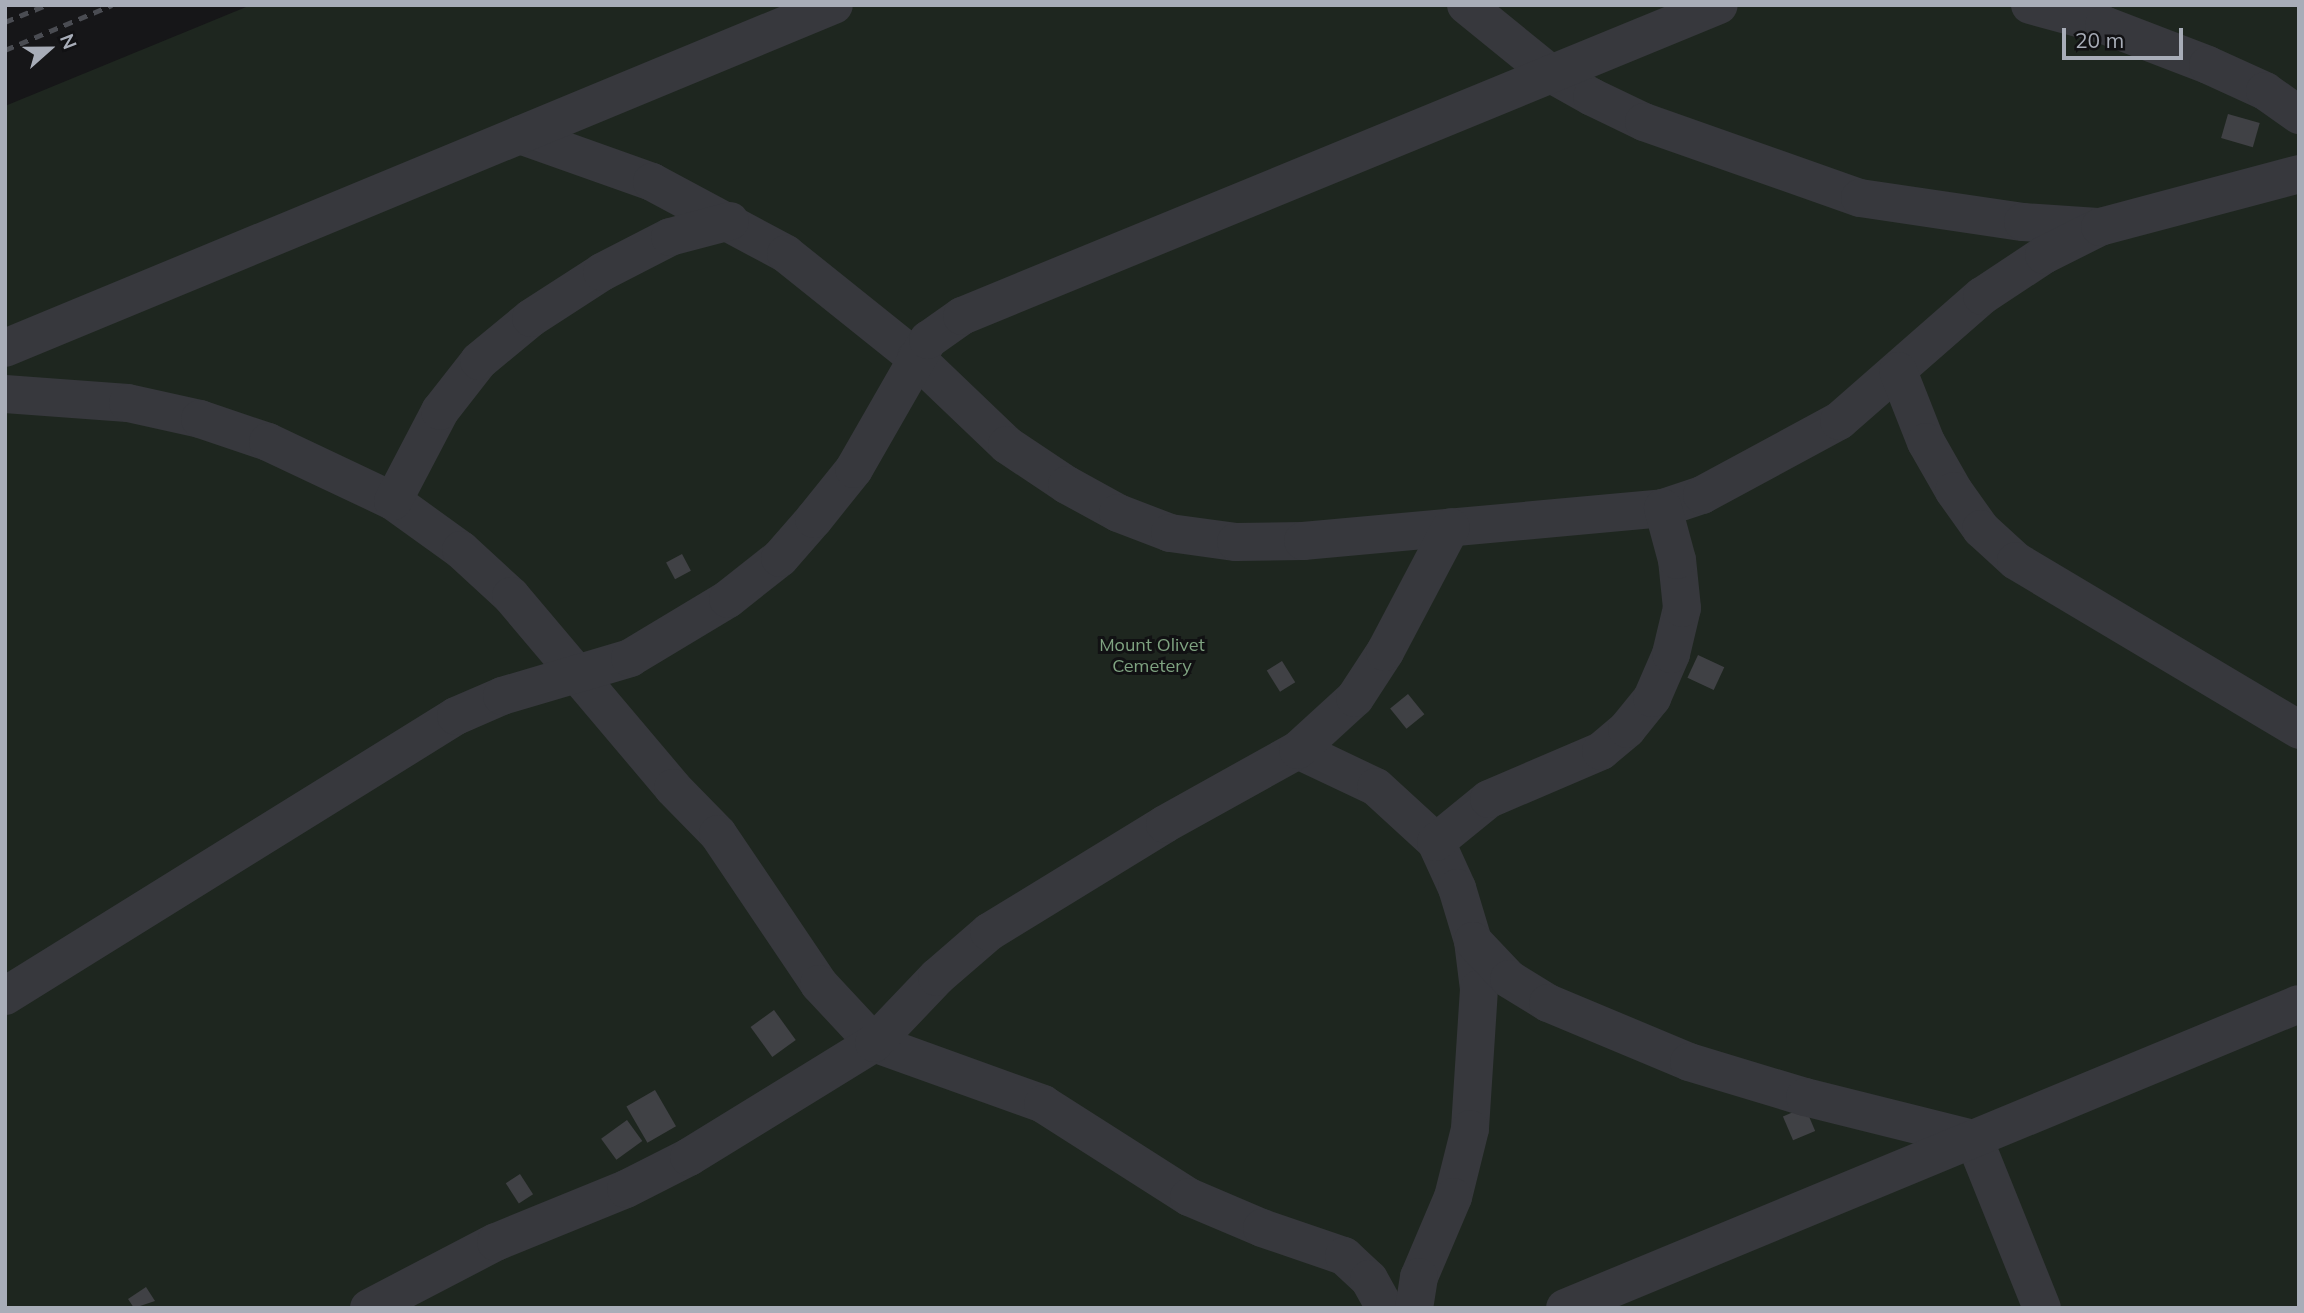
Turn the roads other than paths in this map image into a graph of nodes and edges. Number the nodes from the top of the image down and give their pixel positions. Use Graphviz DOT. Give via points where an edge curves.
graph roads {
  1 [pos="834,5"];
  2 [pos="1466,5"];
  3 [pos="1718,5"];
  4 [pos="2030,5"];
  5 [pos="1551,74"];
  6 [pos="2299,115"];
  7 [pos="520,135"];
  8 [pos="2299,174"];
  9 [pos="730,221"];
  10 [pos="2100,228"];
  11 [pos="5,348"];
  12 [pos="916,358"];
  13 [pos="1898,371"];
  14 [pos="5,394"];
  15 [pos="393,501"];
  16 [pos="1663,508"];
  17 [pos="1451,527"];
  18 [pos="578,672"];
  19 [pos="2299,730"];
  20 [pos="1298,750"];
  21 [pos="1436,842"];
  22 [pos="1473,941"];
  23 [pos="11,987"];
  24 [pos="2299,1004"];
  25 [pos="874,1043"];
  26 [pos="1974,1139"];
  27 [pos="371,1307"];
  28 [pos="1385,1308"];
  29 [pos="1414,1308"];
  30 [pos="1565,1308"];
  31 [pos="2042,1308"];
  1 -- 7 [label="lane"];
  2 -- 5 [label="lane"];
  3 -- 5 [label="lane"];
  4 -- 6 [label="lane" via="2104,25 2208,65 2265,91"];
  5 -- 10 [label="lane" via="1644,122 1860,198 1996,219"];
  5 -- 12 [label="lane" via="962,316 928,340"];
  7 -- 9 [label="lane" via="652,182"];
  7 -- 11 [label="lane"];
  8 -- 10 [label="lane"];
  9 -- 12 [label="lane" via="786,254"];
  9 -- 15 [label="lane" via="670,237 601,272 531,318 480,361 439,411"];
  10 -- 13 [label="lane" via="2045,255 1982,296"];
  12 -- 17 [label="lane" via="1007,445 1118,513 1170,533 1236,542 1303,541"];
  12 -- 18 [label="lane" via="853,469 780,558 729,599 666,639 630,657"];
  13 -- 16 [label="lane" via="1839,421 1702,495"];
  13 -- 19 [label="lane" via="1926,442 1954,491 1981,528 2017,561"];
  14 -- 15 [label="lane" via="128,403 200,419 268,442"];
  15 -- 18 [label="lane" via="461,550 511,596"];
  16 -- 17 [label="lane"];
  16 -- 21 [label="lane" via="1677,559 1682,608 1671,654 1652,698 1601,751 1489,799"];
  17 -- 20 [label="lane" via="1385,652 1355,698"];
  18 -- 23 [label="lane" via="456,716"];
  18 -- 25 [label="lane" via="673,788 718,834 819,984"];
  20 -- 21 [label="lane" via="1376,787"];
  20 -- 25 [label="lane" via="989,932 937,977"];
  21 -- 22 [label="lane" via="1457,888"];
  22 -- 26 [label="lane" via="1509,979 1548,1003 1689,1062 1805,1097"];
  22 -- 29 [label="lane" via="1479,989 1470,1129 1453,1197 1419,1277"];
  24 -- 26 [label="lane"];
  25 -- 27 [label="lane" via="689,1157 626,1189 496,1242"];
  25 -- 28 [label="lane" via="1043,1104 1189,1197 1344,1256 1369,1279"];
  26 -- 30 [label="lane"];
  26 -- 31 [label="lane"];
}
